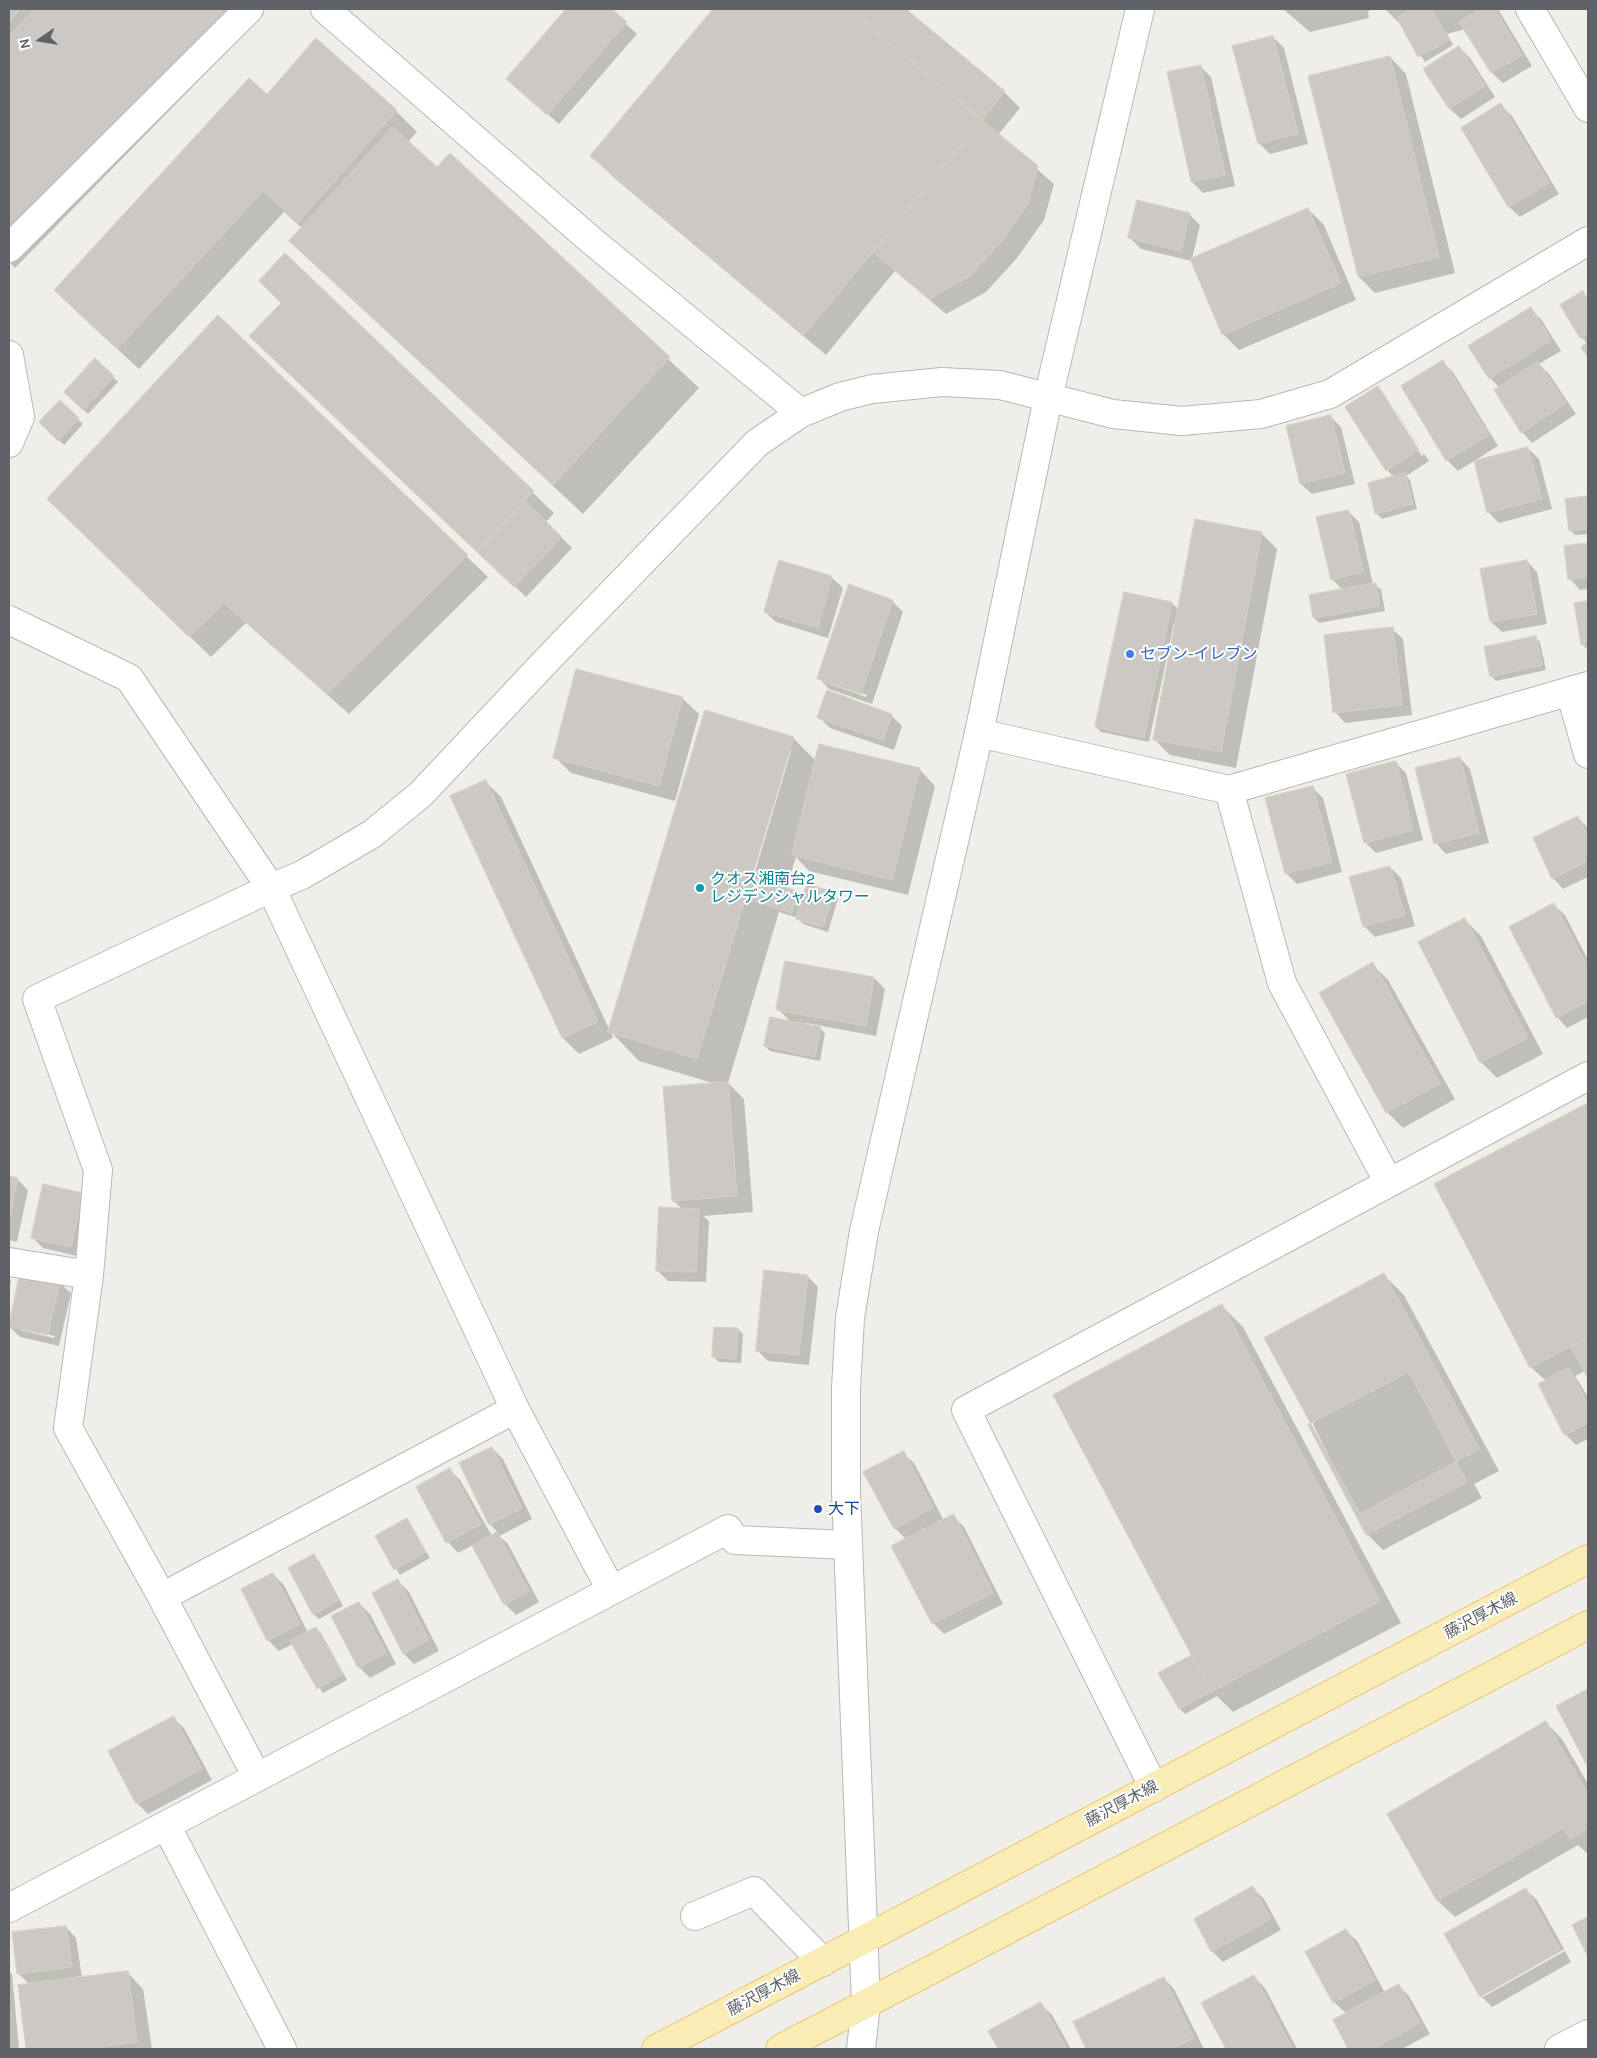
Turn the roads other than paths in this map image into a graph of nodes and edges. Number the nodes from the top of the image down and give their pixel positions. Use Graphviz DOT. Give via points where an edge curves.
graph roads {
  1 [pos="249,9"];
  2 [pos="325,9"];
  3 [pos="1140,9"];
  4 [pos="1530,9"];
  5 [pos="1588,108"];
  6 [pos="1588,241"];
  7 [pos="9,248"];
  8 [pos="9,355"];
  9 [pos="1048,398"];
  10 [pos="801,413"];
  11 [pos="9,443"];
  12 [pos="9,620"];
  13 [pos="1579,689"];
  14 [pos="979,733"];
  15 [pos="1588,754"];
  16 [pos="1229,790"];
  17 [pos="271,888"];
  18 [pos="1588,1076"];
  19 [pos="1389,1183"];
  20 [pos="9,1262"];
  21 [pos="89,1275"];
  22 [pos="515,1408"];
  23 [pos="848,1545"];
  24 [pos="1588,1559"];
  25 [pos="611,1590"];
  26 [pos="162,1597"];
  27 [pos="1588,1625"];
  28 [pos="257,1777"];
  29 [pos="1154,1788"];
  30 [pos="166,1825"];
  31 [pos="9,1908"];
  32 [pos="695,1916"];
  33 [pos="863,1941"];
  34 [pos="822,1962"];
  35 [pos="866,2004"];
  36 [pos="1588,2034"];
  37 [pos="282,2049"];
  38 [pos="656,2049"];
  39 [pos="780,2049"];
  40 [pos="860,2049"];
  41 [pos="1559,2049"];
  1 -- 7 [label="street"];
  2 -- 10 [label="street" via="592,241"];
  3 -- 9 [label="street"];
  4 -- 5 [label="street"];
  6 -- 9 [label="street" via="1330,394 1261,414 1182,421 1113,414"];
  8 -- 11 [label="street" via="20,417"];
  9 -- 10 [label="street" via="1000,385 942,382 872,389 840,397"];
  9 -- 14 [label="street"];
  10 -- 17 [label="street" via="757,443 421,794 372,834 310,871"];
  12 -- 17 [label="street" via="129,678"];
  13 -- 15 [label="street"];
  13 -- 16 [label="street"];
  14 -- 16 [label="street"];
  14 -- 23 [label="street" via="864,1231 850,1318 846,1388"];
  16 -- 19 [label="street" via="1282,983"];
  17 -- 21 [label="street" via="37,999 98,1170"];
  17 -- 22 [label="street"];
  18 -- 19 [label="street"];
  19 -- 29 [label="street" via="966,1410"];
  20 -- 21 [label="street"];
  21 -- 26 [label="street" via="68,1428"];
  22 -- 25 [label="street"];
  22 -- 26 [label="street"];
  23 -- 25 [label="street" via="735,1540 728,1529"];
  23 -- 33 [label="street"];
  24 -- 29 [label="main road, 藤沢厚木線"];
  25 -- 28 [label="street"];
  26 -- 28 [label="street"];
  27 -- 35 [label="main road"];
  28 -- 30 [label="street"];
  29 -- 33 [label="main road, 藤沢厚木線"];
  30 -- 31 [label="street"];
  30 -- 37 [label="street"];
  32 -- 34 [label="street" via="754,1891"];
  33 -- 34 [label="main road, 藤沢厚木線"];
  33 -- 35 [label="street"];
  34 -- 38 [label="main road, 藤沢厚木線"];
  35 -- 39 [label="main road"];
  35 -- 40 [label="street"];
  36 -- 41 [label="street"];
}
